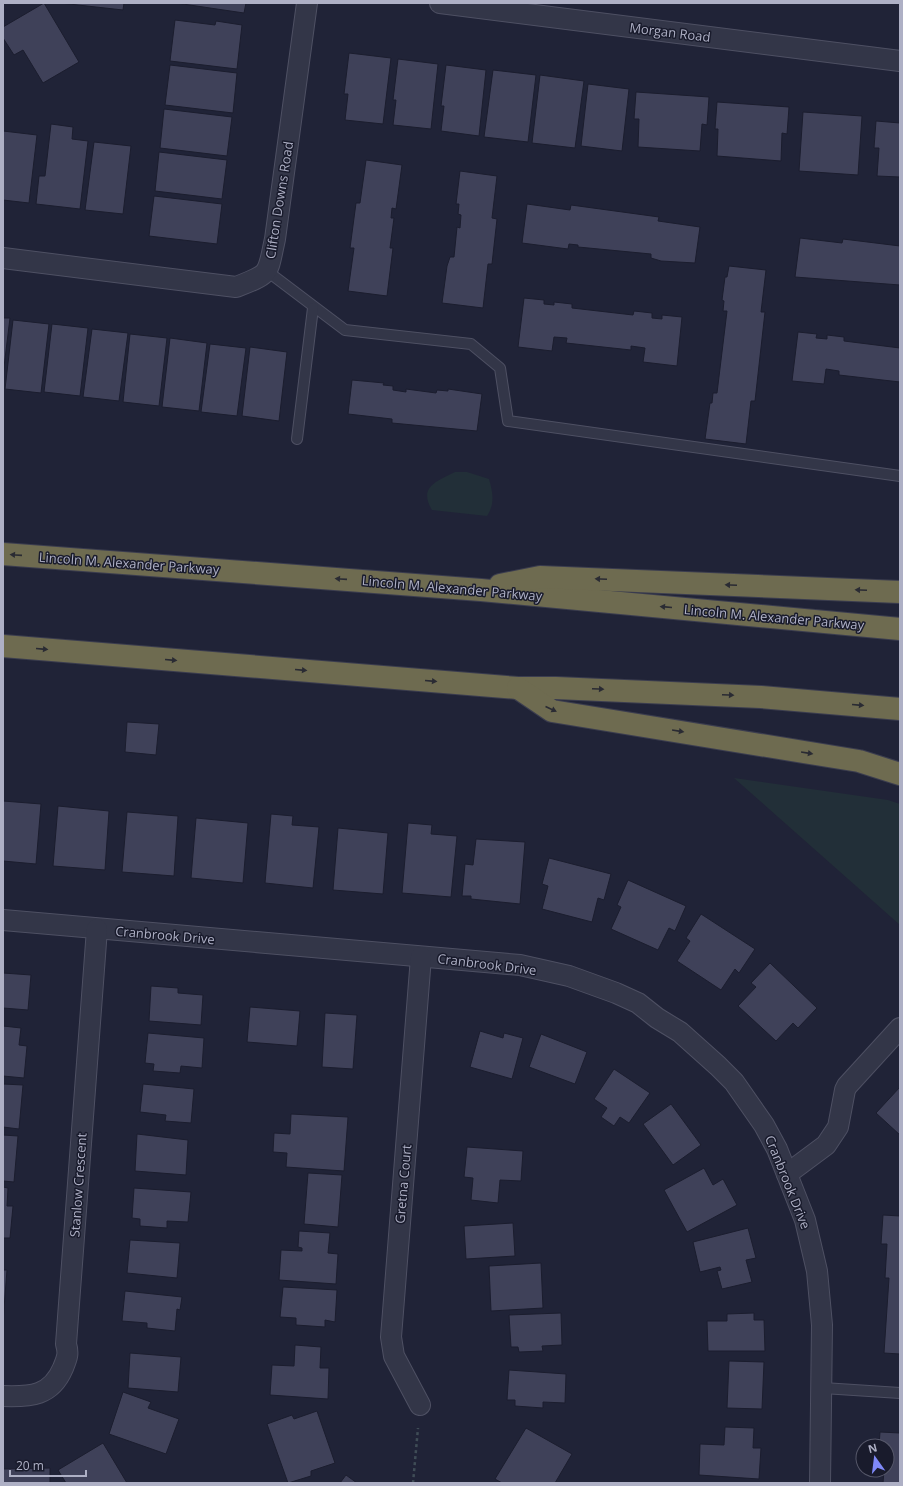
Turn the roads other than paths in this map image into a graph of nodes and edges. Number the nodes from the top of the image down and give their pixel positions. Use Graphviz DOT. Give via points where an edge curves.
graph roads {
  1 [pos="307,3"];
  2 [pos="440,3"];
  3 [pos="900,61"];
  4 [pos="3,258"];
  5 [pos="268,271"];
  6 [pos="313,308"];
  7 [pos="297,439"];
  8 [pos="900,476"];
  9 [pos="3,554"];
  10 [pos="481,590"];
  11 [pos="900,592"];
  12 [pos="900,628"];
  13 [pos="3,646"];
  14 [pos="518,688"];
  15 [pos="900,709"];
  16 [pos="900,774"];
  17 [pos="3,920"];
  18 [pos="97,929"];
  19 [pos="421,957"];
  20 [pos="900,1028"];
  21 [pos="787,1174"];
  22 [pos="822,1388"];
  23 [pos="900,1393"];
  24 [pos="3,1396"];
  25 [pos="420,1405"];
  26 [pos="820,1483"];
  1 -- 5 [label="street, Clifton Downs Road" via="276,239"];
  2 -- 3 [label="street, Morgan Road"];
  4 -- 5 [label="street, Clifton Downs Road" via="236,286 261,277"];
  5 -- 6 [label="lane"];
  6 -- 7 [label="lane"];
  6 -- 8 [label="lane" via="345,330 471,344 500,368 508,421"];
  10 -- 9 [label="highway, Lincoln M. Alexander Parkway, one-way"];
  11 -- 10 [label="highway, one-way" via="540,576"];
  12 -- 10 [label="highway, Lincoln M. Alexander Parkway, one-way"];
  13 -- 14 [label="highway, one-way"];
  14 -- 15 [label="highway, one-way" via="761,697"];
  14 -- 16 [label="highway, one-way" via="552,711 859,761"];
  17 -- 18 [label="street, Cranbrook Drive"];
  18 -- 19 [label="street, Cranbrook Drive"];
  18 -- 24 [label="street, Stanlow Crescent" via="66,1344 69,1355 60,1376 42,1393"];
  19 -- 21 [label="street, Cranbrook Drive" via="520,965 569,976 638,1003 699,1047 734,1082 764,1125"];
  19 -- 25 [label="street, Gretna Court" via="391,1337 394,1356"];
  20 -- 21 [label="street" via="850,1081 845,1090 838,1127 826,1145"];
  21 -- 22 [label="street, Cranbrook Drive" via="805,1220 818,1271 822,1324"];
  22 -- 23 [label="lane"];
  22 -- 26 [label="street, Cranbrook Drive"];
}
